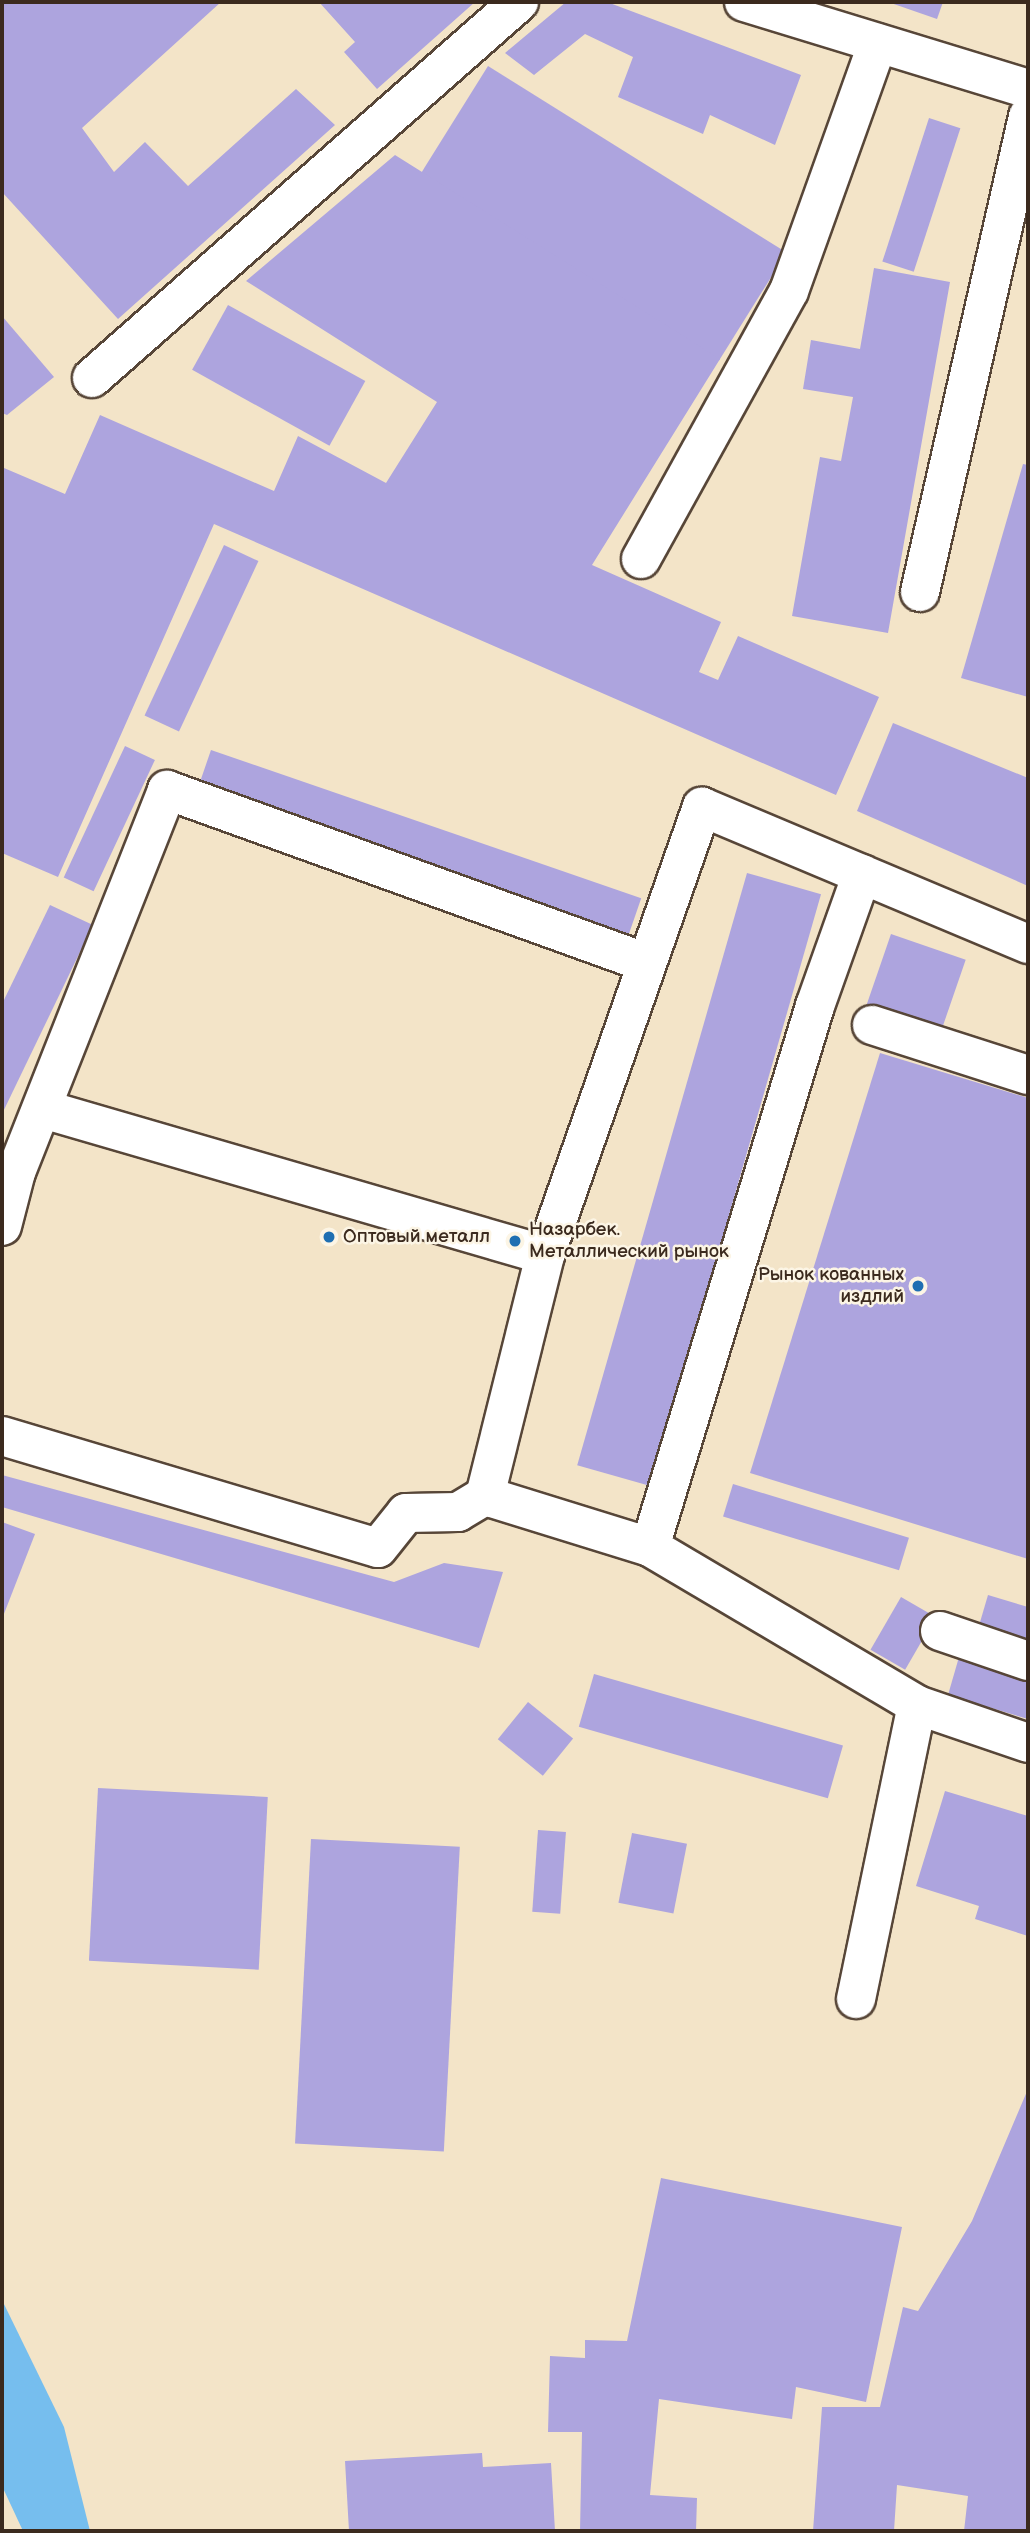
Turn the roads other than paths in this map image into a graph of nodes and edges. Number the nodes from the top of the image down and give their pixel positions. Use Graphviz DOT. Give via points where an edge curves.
graph roads {
  1 [pos="519,2"];
  2 [pos="744,2"];
  3 [pos="878,43"];
  4 [pos="1028,89"];
  5 [pos="1028,116"];
  6 [pos="92,379"];
  7 [pos="641,559"];
  8 [pos="920,592"];
  9 [pos="862,874"];
  10 [pos="1028,944"];
  11 [pos="647,963"];
  12 [pos="872,1025"];
  13 [pos="1028,1075"];
  14 [pos="43,1109"];
  15 [pos="2,1227"];
  16 [pos="545,1255"];
  17 [pos="2,1436"];
  18 [pos="485,1496"];
  19 [pos="650,1547"];
  20 [pos="940,1631"];
  21 [pos="1028,1661"];
  22 [pos="917,1705"];
  23 [pos="1028,1743"];
  24 [pos="856,1999"];
  1 -- 6 [label="lane"];
  2 -- 3 [label="lane"];
  3 -- 4 [label="lane"];
  3 -- 7 [label="lane" via="789,291"];
  5 -- 8 [label="lane"];
  9 -- 10 [label="lane"];
  9 -- 11 [label="lane" via="702,807"];
  9 -- 19 [label="lane" via="815,1006"];
  11 -- 14 [label="lane" via="167,790"];
  11 -- 16 [label="lane"];
  12 -- 13 [label="lane"];
  14 -- 15 [label="lane"];
  14 -- 16 [label="lane"];
  16 -- 18 [label="lane"];
  17 -- 18 [label="lane" via="378,1548 406,1513 458,1512"];
  18 -- 19 [label="lane"];
  19 -- 22 [label="lane"];
  20 -- 21 [label="lane"];
  22 -- 23 [label="lane"];
  22 -- 24 [label="lane"];
}
